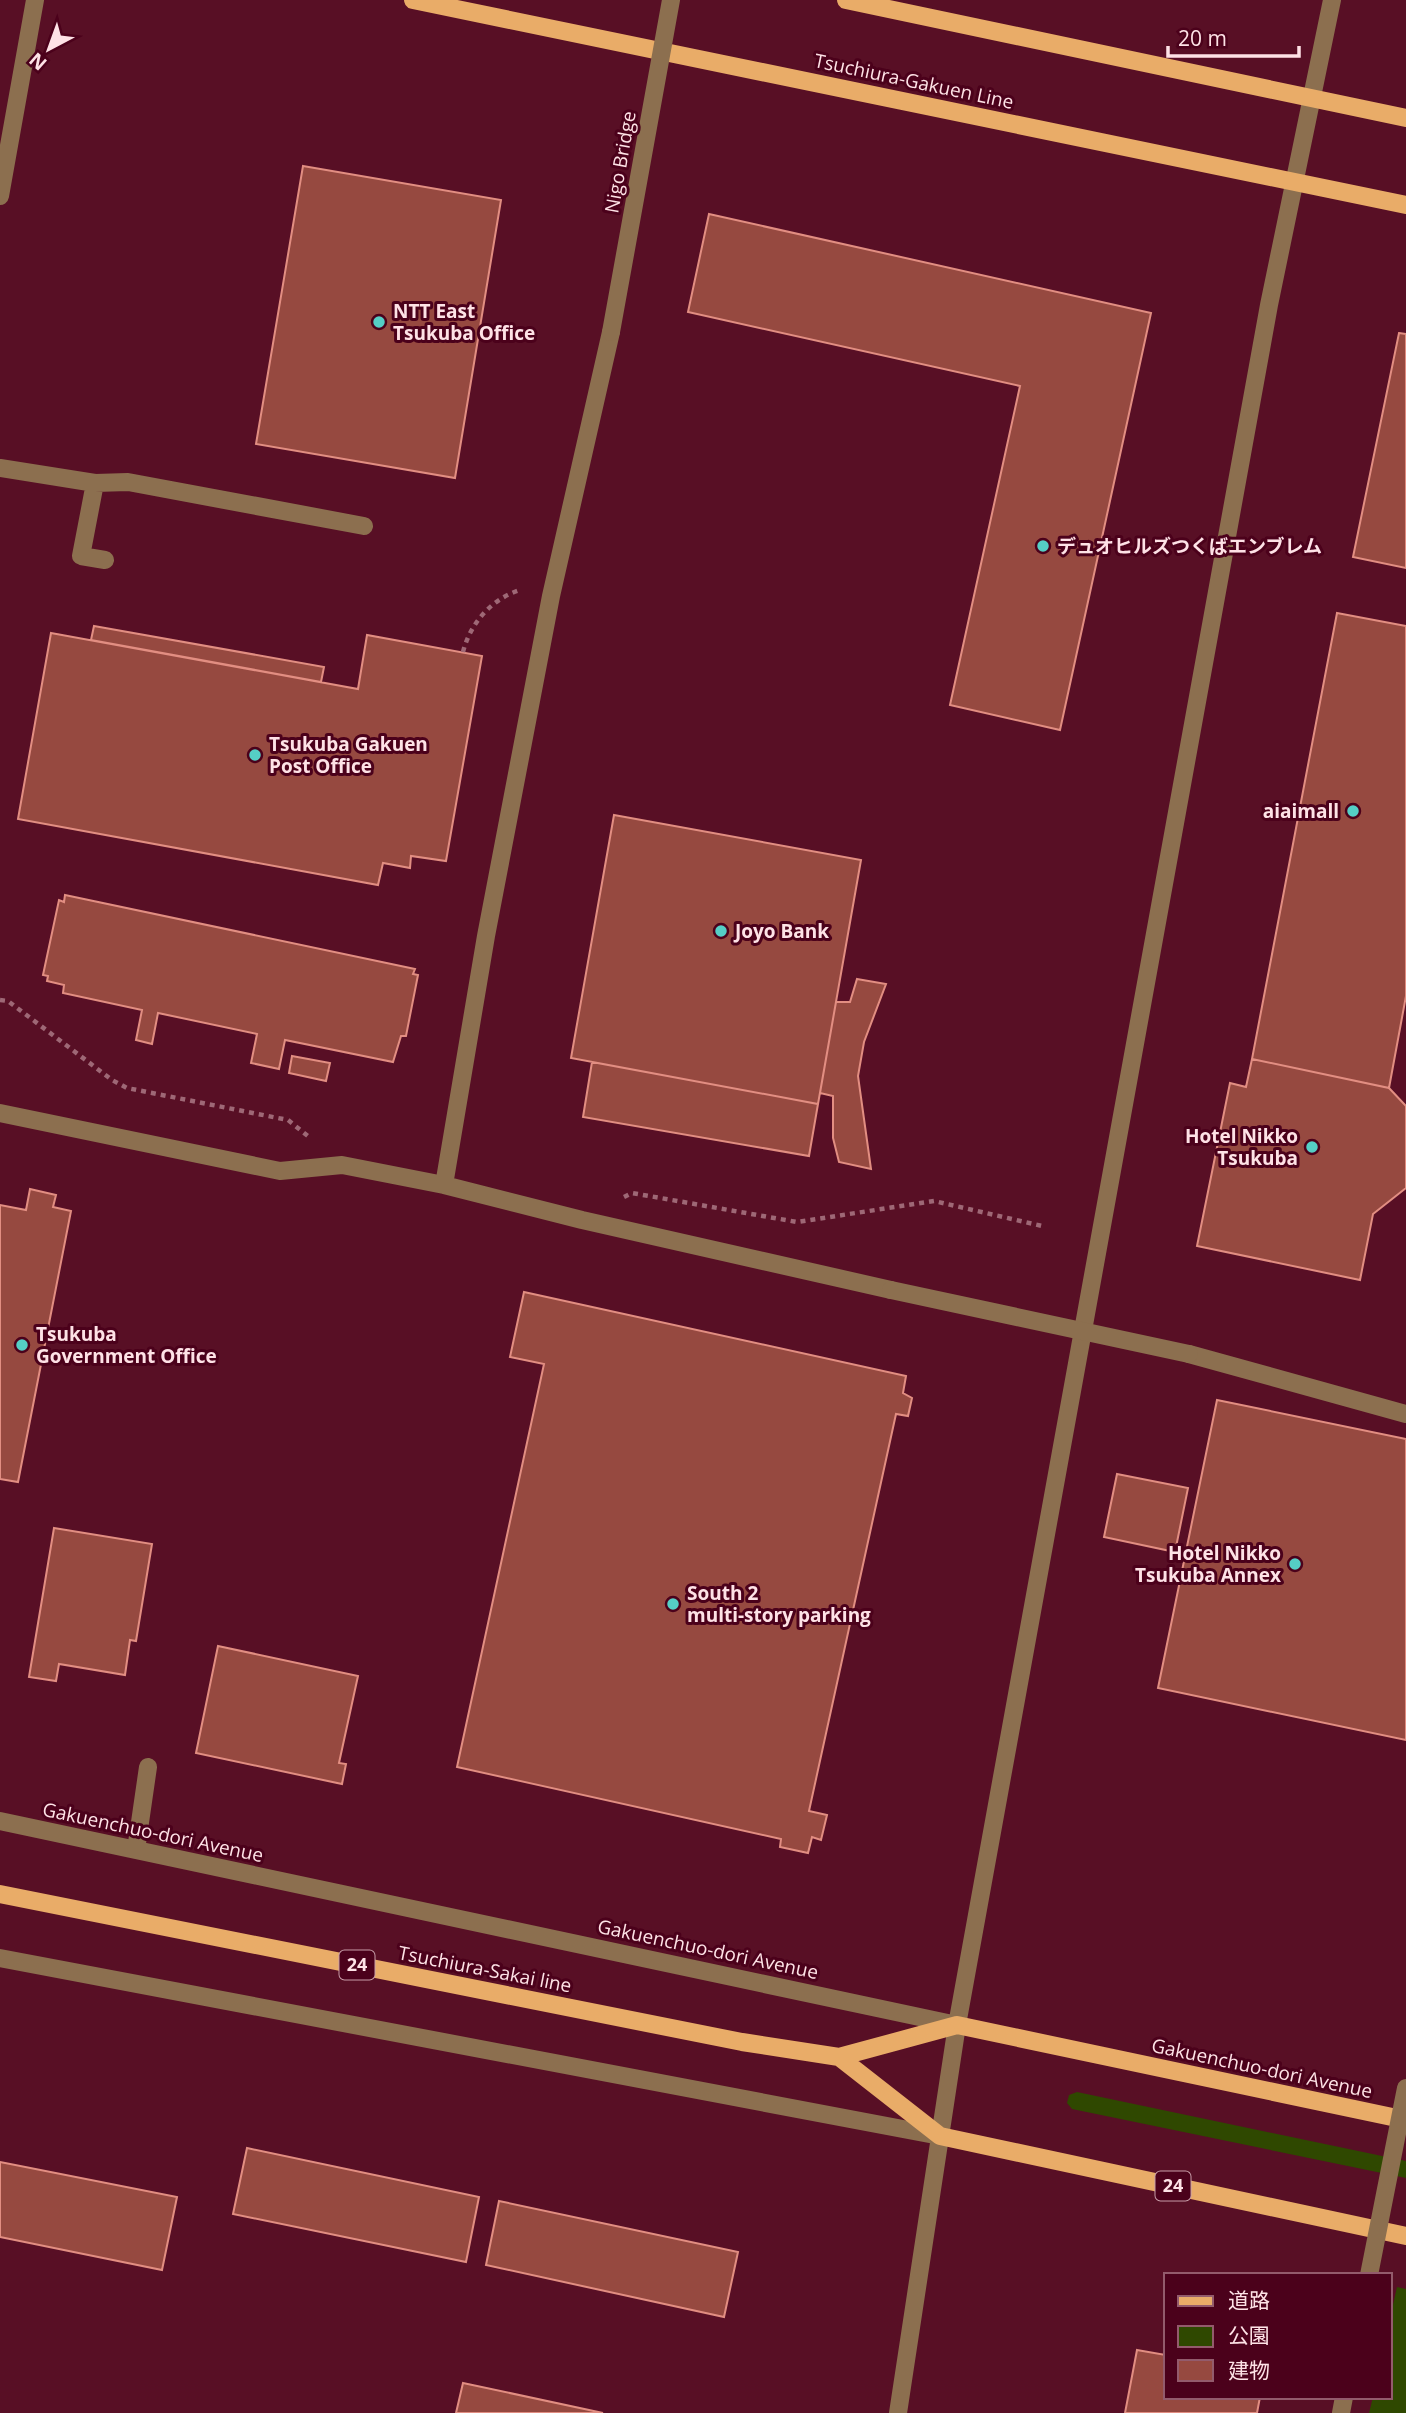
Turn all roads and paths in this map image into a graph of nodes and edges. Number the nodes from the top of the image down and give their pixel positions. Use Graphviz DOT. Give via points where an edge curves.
graph roads {
  1 [pos="36,0"];
  2 [pos="413,0"];
  3 [pos="671,0"];
  4 [pos="846,0"];
  5 [pos="1332,0"];
  6 [pos="1312,98"];
  7 [pos="1406,118"];
  8 [pos="1294,180"];
  9 [pos="0,196"];
  10 [pos="1406,205"];
  11 [pos="0,468"];
  12 [pos="95,483"];
  13 [pos="364,526"];
  14 [pos="105,560"];
  15 [pos="551,596"];
  16 [pos="463,652"];
  17 [pos="0,1000"];
  18 [pos="0,1113"];
  19 [pos="342,1165"];
  20 [pos="444,1185"];
  21 [pos="582,1220"];
  22 [pos="1042,1226"];
  23 [pos="1406,1414"];
  24 [pos="148,1767"];
  25 [pos="0,1821"];
  26 [pos="136,1850"];
  27 [pos="0,1894"];
  28 [pos="0,1958"];
  29 [pos="957,2025"];
  30 [pos="839,2057"];
  31 [pos="1406,2088"];
  32 [pos="1406,2120"];
  33 [pos="940,2136"];
  34 [pos="1406,2236"];
  35 [pos="1369,2273"];
  36 [pos="898,2413"];
  1 -- 9 [label="street"];
  2 -- 8 [label="main road, Tsuchiura-Gakuen Line"];
  3 -- 15 [label="street, Nigo Bridge, bridge" via="611,332"];
  4 -- 6 [label="main road"];
  5 -- 6 [label="street"];
  6 -- 7 [label="main road"];
  6 -- 8 [label="street"];
  8 -- 10 [label="main road, Tsuchiura-Gakuen Line"];
  8 -- 29 [label="street"];
  11 -- 12 [label="street"];
  12 -- 13 [label="street" via="128,482"];
  12 -- 14 [label="street" via="81,556"];
  15 -- 16 [label="path" via="519,590 497,600 468,633"];
  15 -- 20 [label="street, Nigo Bridge"];
  17 -- 19 [label="path" via="8,1001 127,1088 288,1120"];
  18 -- 19 [label="street" via="280,1171"];
  19 -- 20 [label="street"];
  20 -- 21 [label="street"];
  21 -- 22 [label="path" via="632,1193 797,1222 934,1200"];
  21 -- 23 [label="street, bridge" via="1189,1354"];
  24 -- 26 [label="street"];
  25 -- 26 [label="street, Gakuenchuo-dori Avenue"];
  26 -- 29 [label="street, Gakuenchuo-dori Avenue"];
  27 -- 30 [label="main road, Tsuchiura-Sakai line / 24" via="742,2042"];
  28 -- 33 [label="street"];
  29 -- 30 [label="main road, Tsuchiura-Sakai line / 24"];
  29 -- 32 [label="main road, Gakuenchuo-dori Avenue / 24"];
  29 -- 33 [label="street"];
  30 -- 33 [label="main road, Tsuchiura-Sakai line / 24"];
  31 -- 35 [label="street, bridge"];
  33 -- 34 [label="main road, 24"];
  33 -- 36 [label="street"];
}
